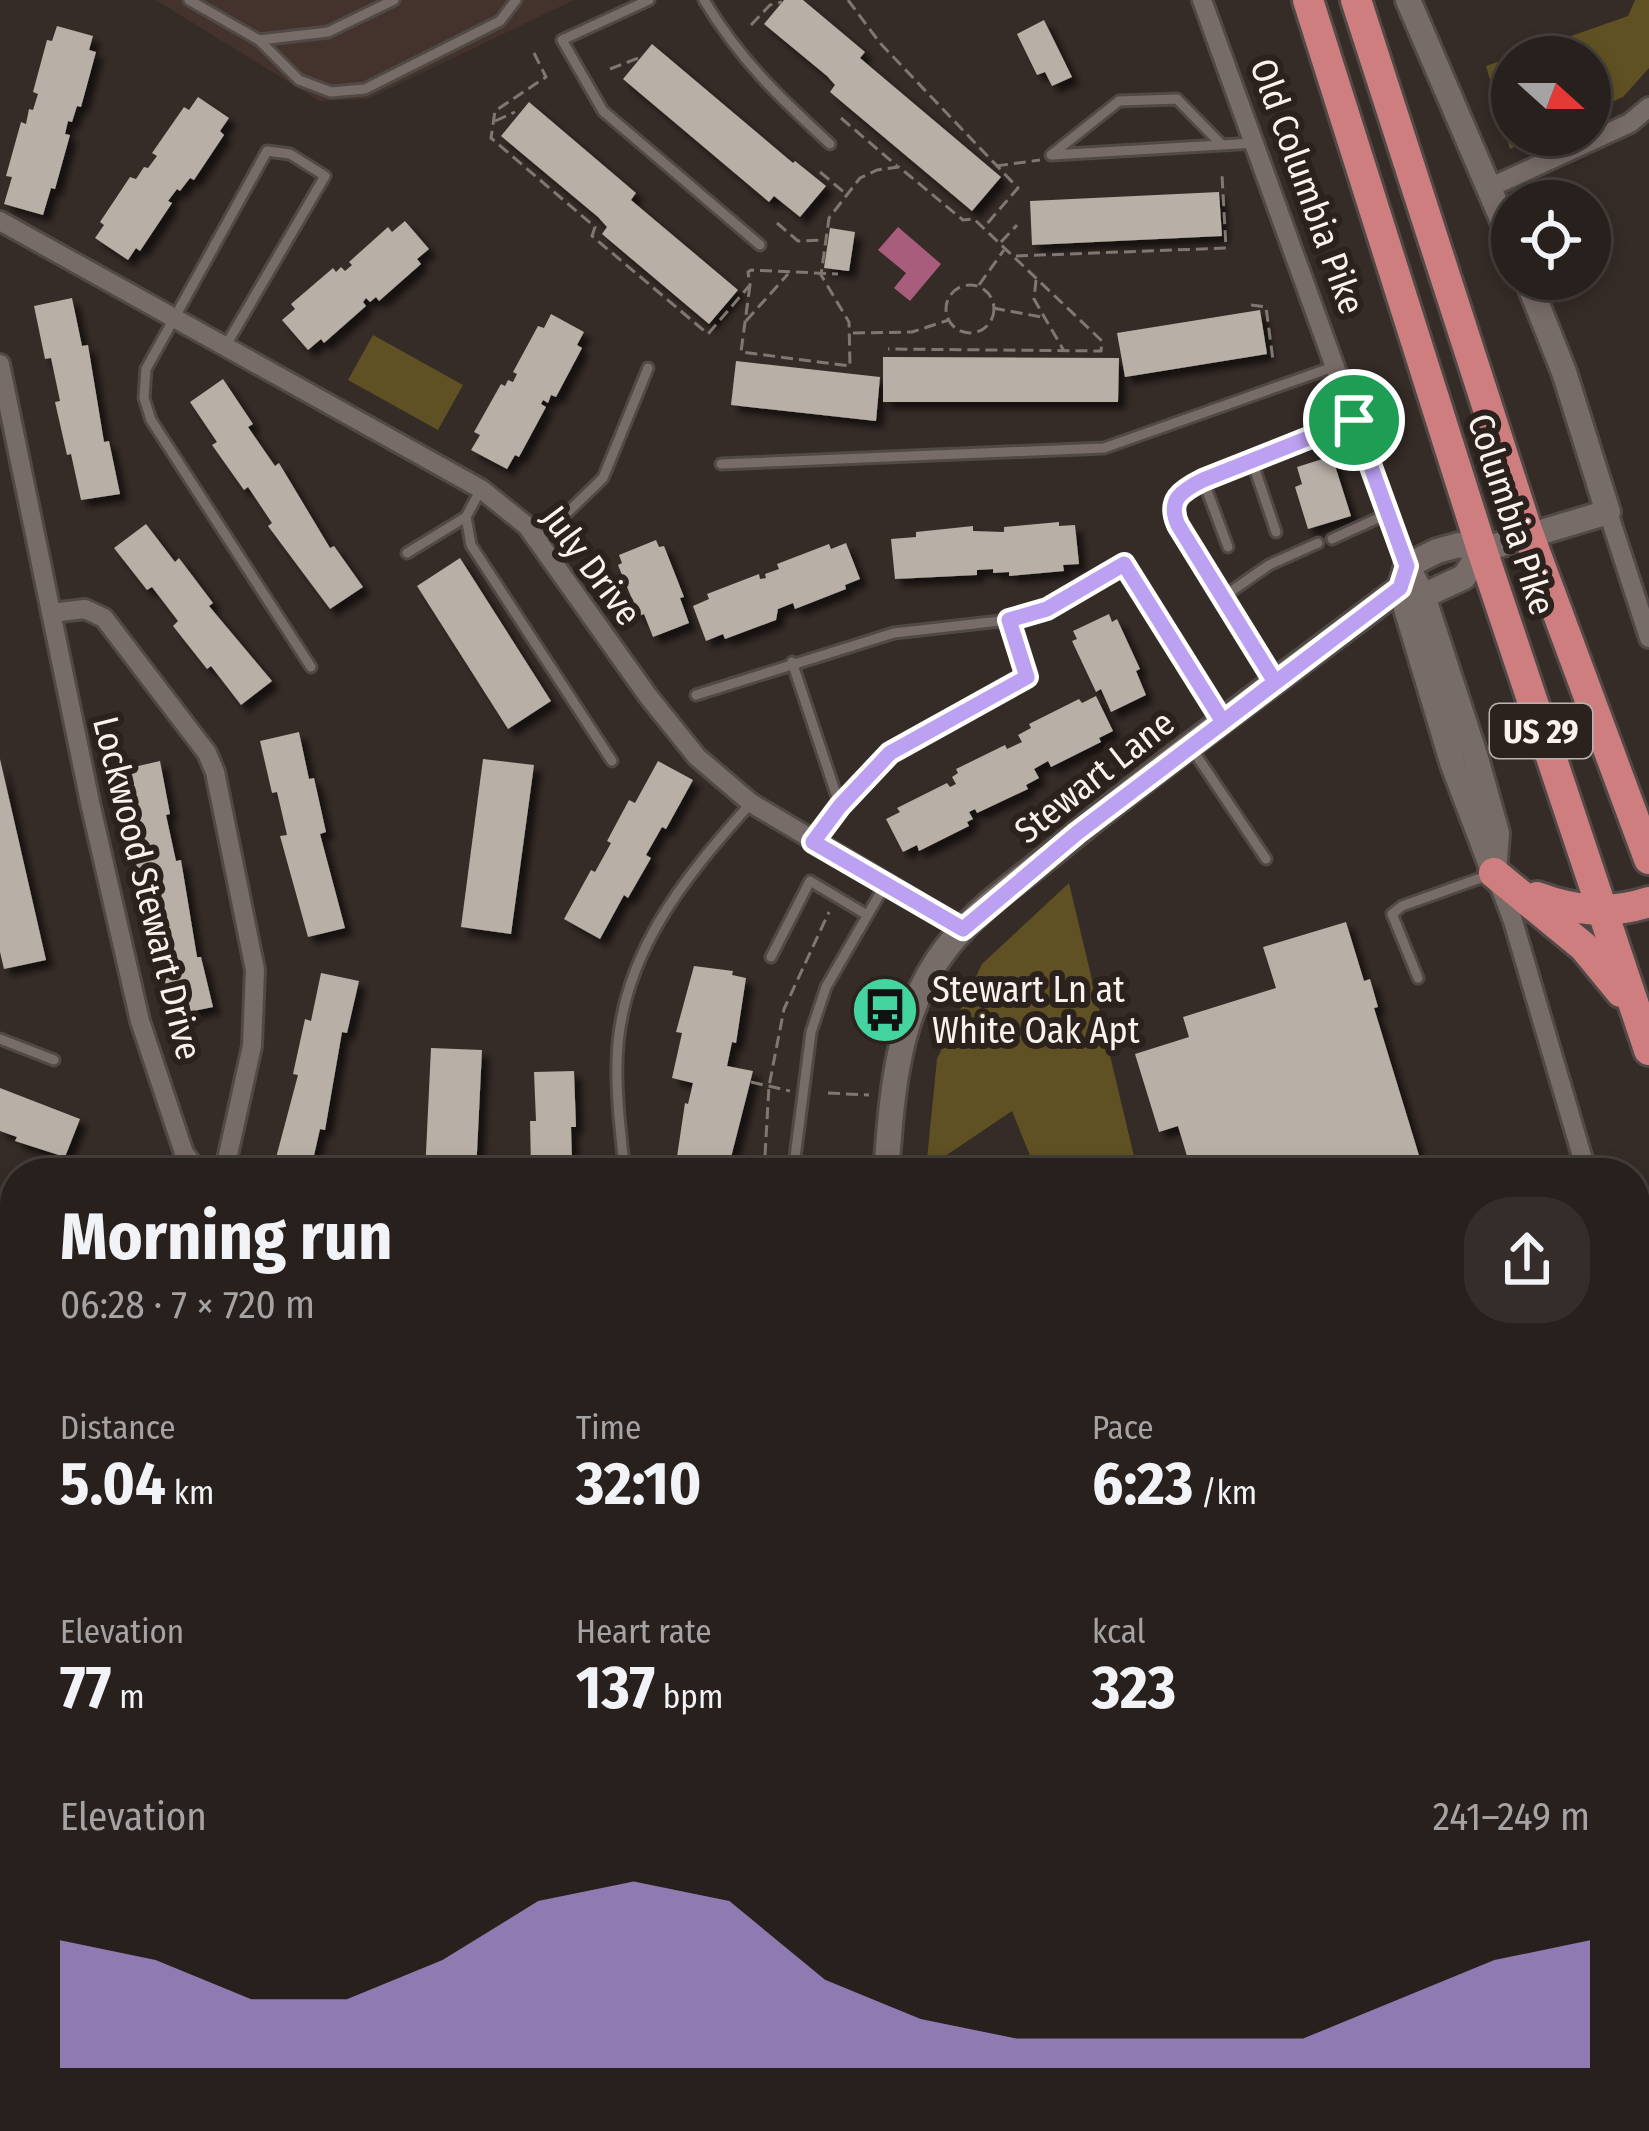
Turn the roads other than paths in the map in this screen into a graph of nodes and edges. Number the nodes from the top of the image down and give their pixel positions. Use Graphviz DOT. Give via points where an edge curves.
graph roads {
  1 [pos="189,0"];
  2 [pos="216,0"];
  3 [pos="394,0"];
  4 [pos="516,0"];
  5 [pos="649,0"];
  6 [pos="704,0"];
  7 [pos="1202,0"];
  8 [pos="1308,0"];
  9 [pos="1356,0"];
  10 [pos="1408,0"];
  11 [pos="218,16"];
  12 [pos="259,40"];
  13 [pos="1649,107"];
  14 [pos="1255,143"];
  15 [pos="830,144"];
  16 [pos="1222,145"];
  17 [pos="1489,188"];
  18 [pos="1491,193"];
  19 [pos="1,224"];
  20 [pos="760,245"];
  21 [pos="1535,300"];
  22 [pos="172,318"];
  23 [pos="225,346"];
  24 [pos="0,364"];
  25 [pos="1336,366"];
  26 [pos="647,368"];
  27 [pos="1354,420"];
  28 [pos="1252,461"];
  29 [pos="721,464"];
  30 [pos="1203,480"];
  31 [pos="481,489"];
  32 [pos="1608,512"];
  33 [pos="1385,515"];
  34 [pos="466,517"];
  35 [pos="1276,532"];
  36 [pos="1528,533"];
  37 [pos="1332,539"];
  38 [pos="538,541"];
  39 [pos="1318,542"];
  40 [pos="1228,547"];
  41 [pos="1482,550"];
  42 [pos="407,553"];
  43 [pos="1410,583"];
  44 [pos="1222,597"];
  45 [pos="51,613"];
  46 [pos="1009,620"];
  47 [pos="1649,638"];
  48 [pos="792,662"];
  49 [pos="311,667"];
  50 [pos="1275,682"];
  51 [pos="696,694"];
  52 [pos="1223,722"];
  53 [pos="1190,746"];
  54 [pos="612,760"];
  55 [pos="751,803"];
  56 [pos="840,806"];
  57 [pos="813,842"];
  58 [pos="1266,859"];
  59 [pos="1649,859"];
  60 [pos="1507,882"];
  61 [pos="885,885"];
  62 [pos="1649,902"];
  63 [pos="1600,911"];
  64 [pos="867,915"];
  65 [pos="963,929"];
  66 [pos="771,957"];
  67 [pos="1418,978"];
  68 [pos="1636,1010"];
  69 [pos="0,1039"];
  70 [pos="1649,1050"];
  71 [pos="54,1060"];
  72 [pos="188,1158"];
  73 [pos="227,1158"];
  74 [pos="625,1158"];
  75 [pos="795,1158"];
  76 [pos="887,1158"];
  77 [pos="1583,1158"];
  1 -- 11 [label="lane"];
  2 -- 11 [label="lane"];
  3 -- 12 [label="lane" via="328,32"];
  4 -- 12 [label="lane" via="500,21 365,89 331,92 299,80"];
  5 -- 20 [label="lane" via="562,40 603,111"];
  6 -- 15 [label="lane" via="760,80"];
  7 -- 14 [label="street, Old Columbia Pike"];
  8 -- 41 [label="highway, Columbia Pike / US 29"];
  9 -- 36 [label="highway, Columbia Pike / US 29"];
  10 -- 17 [label="street"];
  11 -- 12 [label="lane"];
  13 -- 17 [label="street"];
  14 -- 16 [label="lane"];
  14 -- 25 [label="street, Old Columbia Pike"];
  16 -- 16 [label="lane" via="1051,155 1119,101 1177,99"];
  17 -- 18 [label="street"];
  19 -- 22 [label="street, July Drive"];
  21 -- 32 [label="street"];
  22 -- 23 [label="street, July Drive"];
  22 -- 23 [label="lane" via="267,152 290,154 325,176"];
  22 -- 49 [label="lane" via="146,370 151,420"];
  23 -- 31 [label="street, July Drive"];
  24 -- 45 [label="street, Lockwood Stewart Drive"];
  25 -- 27 [label="street, Old Columbia Pike"];
  25 -- 29 [label="lane" via="1104,448"];
  26 -- 38 [label="lane" via="603,478"];
  27 -- 28 [label="lane"];
  27 -- 33 [label="street, Old Columbia Pike"];
  28 -- 30 [label="lane"];
  28 -- 35 [label="lane"];
  30 -- 40 [label="lane"];
  30 -- 44 [label="lane" via="1174,499 1172,513"];
  31 -- 34 [label="lane"];
  31 -- 38 [label="street, July Drive"];
  32 -- 36 [label="street, Stewart Lane"];
  32 -- 47 [label="street"];
  33 -- 37 [label="lane"];
  33 -- 43 [label="street, Old Columbia Pike"];
  34 -- 42 [label="lane"];
  34 -- 54 [label="lane" via="471,545"];
  36 -- 41 [label="street, Stewart Lane"];
  36 -- 59 [label="highway, Columbia Pike / US 29"];
  38 -- 55 [label="street, July Drive" via="685,742"];
  39 -- 44 [label="lane"];
  41 -- 43 [label="street, Stewart Lane" via="1459,545"];
  41 -- 63 [label="highway, Columbia Pike / US 29"];
  43 -- 50 [label="street, Stewart Lane"];
  43 -- 60 [label="street, Old Columbia Pike" via="1450,670"];
  44 -- 50 [label="lane"];
  45 -- 72 [label="street, Lockwood Stewart Drive" via="140,1021"];
  45 -- 73 [label="street, Lockwood Stewart Drive" via="85,609 104,618 215,772 254,970 251,1046"];
  46 -- 48 [label="lane" via="894,633"];
  46 -- 52 [label="lane" via="1047,609 1124,564"];
  46 -- 56 [label="lane" via="1027,677 890,753"];
  48 -- 51 [label="lane"];
  48 -- 56 [label="lane"];
  50 -- 52 [label="street, Stewart Lane"];
  52 -- 53 [label="street, Stewart Lane"];
  53 -- 58 [label="lane"];
  53 -- 65 [label="street, Stewart Lane"];
  55 -- 57 [label="street, July Drive"];
  55 -- 74 [label="lane" via="688,874 627,993 616,1060"];
  56 -- 57 [label="lane"];
  57 -- 61 [label="street, July Drive"];
  60 -- 63 [label="highway" via="1573,910"];
  60 -- 67 [label="lane" via="1392,914"];
  60 -- 68 [label="highway" via="1584,947"];
  60 -- 77 [label="street, Old Columbia Pike"];
  61 -- 64 [label="lane"];
  61 -- 65 [label="street, July Drive"];
  62 -- 63 [label="highway"];
  63 -- 68 [label="highway, Columbia Pike / US 29"];
  64 -- 66 [label="lane" via="811,881"];
  64 -- 75 [label="lane" via="811,1032"];
  65 -- 76 [label="street, Stewart Lane" via="913,1007 894,1074"];
  68 -- 70 [label="highway, Columbia Pike / US 29"];
  69 -- 71 [label="lane"];
}
